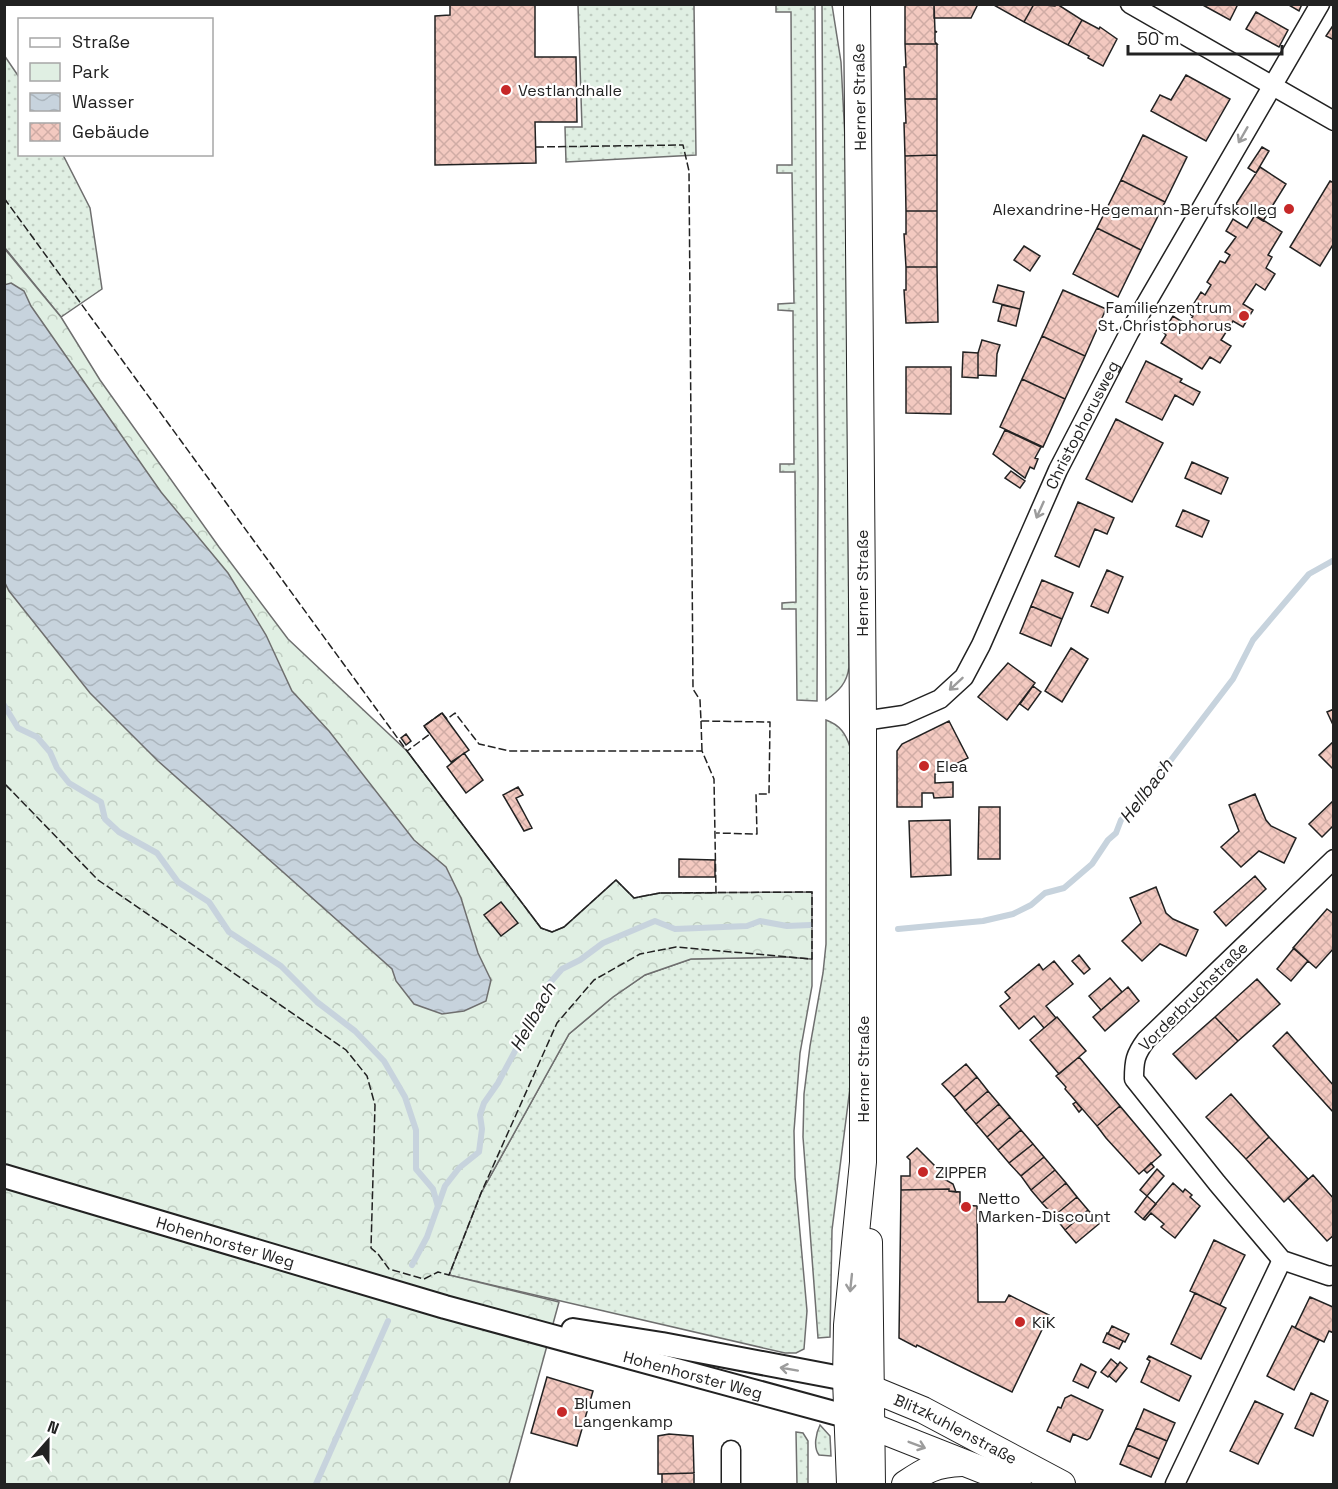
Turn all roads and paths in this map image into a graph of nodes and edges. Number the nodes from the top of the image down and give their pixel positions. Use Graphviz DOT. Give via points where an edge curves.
graph roads {
  1 [pos="857,4"];
  2 [pos="1130,4"];
  3 [pos="1320,4"];
  4 [pos="1272,85"];
  5 [pos="1334,121"];
  6 [pos="863,721"];
  7 [pos="1334,859"];
  8 [pos="4,1176"];
  9 [pos="1282,1260"];
  10 [pos="1334,1275"];
  11 [pos="445,1307"];
  12 [pos="858,1383"];
  13 [pos="859,1421"];
  14 [pos="731,1450"];
  15 [pos="965,1463"];
  16 [pos="1014,1483"];
  17 [pos="731,1485"];
  18 [pos="850,1485"];
  19 [pos="872,1485"];
  20 [pos="905,1485"];
  21 [pos="1062,1485"];
  22 [pos="1175,1485"];
  1 -- 6 [label="main road, Herner Straße"];
  2 -- 4 [label="street"];
  3 -- 4 [label="street, Christophorusweg"];
  4 -- 5 [label="street"];
  4 -- 6 [label="street, Christophorusweg, one-way" via="1129,333 1063,459 981,645 963,677 940,699 904,715"];
  6 -- 12 [label="main road, Herner Straße" via="863,1162 847,1325"];
  7 -- 9 [label="street, Vorderbruchstraße" via="1146,1041 1136,1053 1134,1066 1134,1079"];
  8 -- 11 [label="street, Hohenhorster Weg"];
  9 -- 10 [label="street"];
  9 -- 22 [label="street"];
  12 -- 11 [label="street, Hohenhorster Weg, one-way" via="579,1331 475,1305"];
  11 -- 13 [label="street, Hohenhorster Weg"];
  12 -- 13 [label="main road, Herner Straße"];
  12 -- 21 [label="main road, Blitzkuhlenstraße" via="923,1410"];
  13 -- 15 [label="main road, Blitzkuhlenstraße, one-way"];
  13 -- 18 [label="main road, Herner Straße"];
  13 -- 19 [label="main road, Herner Straße"];
  14 -- 17 [label="street"];
  15 -- 16 [label="main road, Blitzkuhlenstraße"];
  15 -- 20 [label="main road" via="924,1470"];
}
